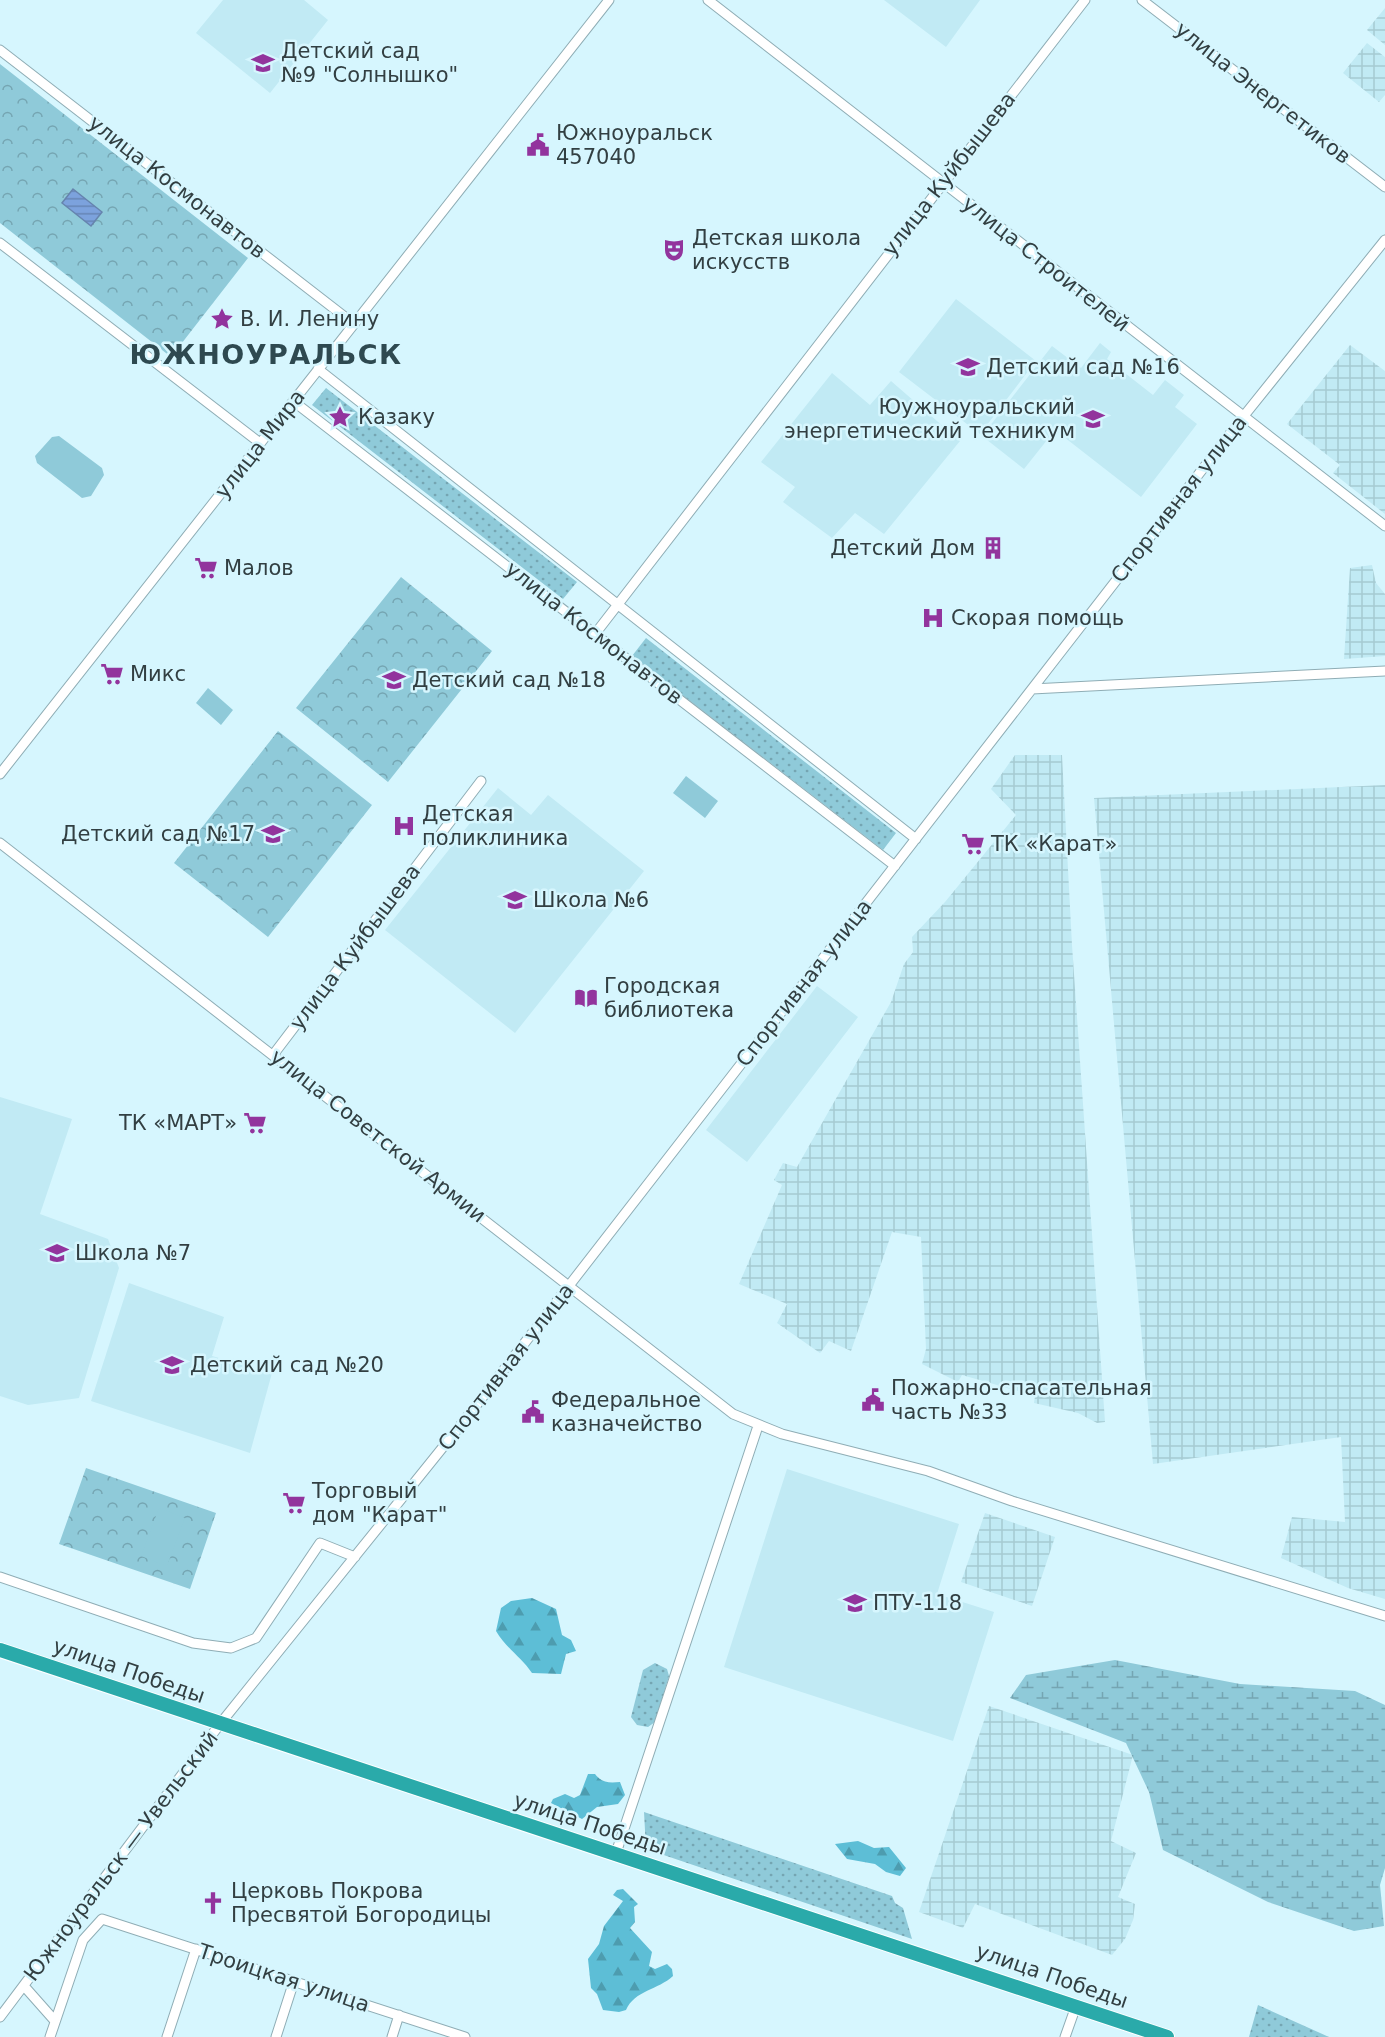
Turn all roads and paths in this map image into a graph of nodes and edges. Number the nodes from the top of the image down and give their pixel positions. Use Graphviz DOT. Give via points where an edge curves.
graph roads {
  1 [pos="609,0"];
  2 [pos="708,0"];
  3 [pos="1085,0"];
  4 [pos="1142,0"];
  5 [pos="0,50"];
  6 [pos="941,183"];
  7 [pos="1385,187"];
  8 [pos="1385,240"];
  9 [pos="0,243"];
  10 [pos="354,324"];
  11 [pos="318,369"];
  12 [pos="293,401"];
  13 [pos="1243,417"];
  14 [pos="260,443"];
  15 [pos="1385,526"];
  16 [pos="618,605"];
  17 [pos="595,634"];
  18 [pos="1385,671"];
  19 [pos="1032,689"];
  20 [pos="0,774"];
  21 [pos="481,781"];
  22 [pos="916,839"];
  23 [pos="0,843"];
  24 [pos="895,866"];
  25 [pos="273,1055"];
  26 [pos="571,1285"];
  27 [pos="758,1426"];
  28 [pos="355,1557"];
  29 [pos="0,1578"];
  30 [pos="1385,1616"];
  31 [pos="0,1650"];
  32 [pos="220,1724"];
  33 [pos="616,1854"];
  34 [pos="65,1928"];
  35 [pos="83,1940"];
  36 [pos="196,1949"];
  37 [pos="294,1981"];
  38 [pos="24,1986"];
  39 [pos="1076,2006"];
  40 [pos="399,2015"];
  41 [pos="0,2017"];
  42 [pos="56,2021"];
  43 [pos="51,2037"];
  44 [pos="167,2037"];
  45 [pos="276,2037"];
  46 [pos="392,2037"];
  47 [pos="465,2037"];
  48 [pos="1065,2037"];
  49 [pos="1167,2037"];
  1 -- 10 [label="street, улица Мира"];
  2 -- 6 [label="street, улица Строителей"];
  3 -- 6 [label="street, улица Куйбышева"];
  4 -- 7 [label="street, улица Энергетиков"];
  5 -- 10 [label="street, улица Космонавтов"];
  6 -- 13 [label="street, улица Строителей"];
  6 -- 16 [label="street, улица Куйбышева"];
  8 -- 13 [label="street, Спортивная улица"];
  9 -- 14 [label="street"];
  10 -- 11 [label="street, улица Мира"];
  11 -- 12 [label="street, улица Мира"];
  11 -- 16 [label="street, улица Космонавтов"];
  12 -- 14 [label="street, улица Мира"];
  12 -- 17 [label="street, улица Космонавтов"];
  13 -- 15 [label="street, улица Строителей"];
  13 -- 19 [label="street, Спортивная улица"];
  14 -- 20 [label="street, улица Мира"];
  16 -- 17 [label="street, улица Куйбышева"];
  16 -- 22 [label="street, улица Космонавтов"];
  17 -- 24 [label="street, улица Космонавтов"];
  18 -- 19 [label="street"];
  19 -- 22 [label="street, Спортивная улица"];
  21 -- 25 [label="street, улица Куйбышева"];
  22 -- 24 [label="street, Спортивная улица"];
  23 -- 25 [label="street, улица Советской Армии"];
  24 -- 26 [label="street, Спортивная улица"];
  25 -- 26 [label="street, улица Советской Армии"];
  26 -- 27 [label="street, улица Советской Армии" via="713,1400"];
  26 -- 28 [label="street, Спортивная улица"];
  27 -- 30 [label="street, улица Советской Армии" via="928,1471 1012,1501"];
  27 -- 33 [label="street"];
  28 -- 29 [label="street" via="320,1543 256,1638 231,1648 193,1643"];
  28 -- 32 [label="street, Спортивная улица"];
  31 -- 32 [label="highway, улица Победы"];
  32 -- 33 [label="highway, улица Победы"];
  32 -- 34 [label="street, Южноуральск — Увельский"];
  33 -- 39 [label="highway, улица Победы"];
  34 -- 35 [label="street"];
  34 -- 38 [label="street, Южноуральск — Увельский"];
  35 -- 36 [label="street, Троицкая улица" via="102,1919"];
  35 -- 42 [label="street"];
  36 -- 37 [label="street, Троицкая улица"];
  36 -- 44 [label="street"];
  37 -- 40 [label="street, Троицкая улица"];
  37 -- 45 [label="street"];
  38 -- 41 [label="street, Южноуральск — Увельский"];
  38 -- 42 [label="street"];
  39 -- 48 [label="street"];
  39 -- 49 [label="highway, улица Победы"];
  40 -- 46 [label="street"];
  40 -- 47 [label="street, Троицкая улица"];
  42 -- 43 [label="street"];
}
